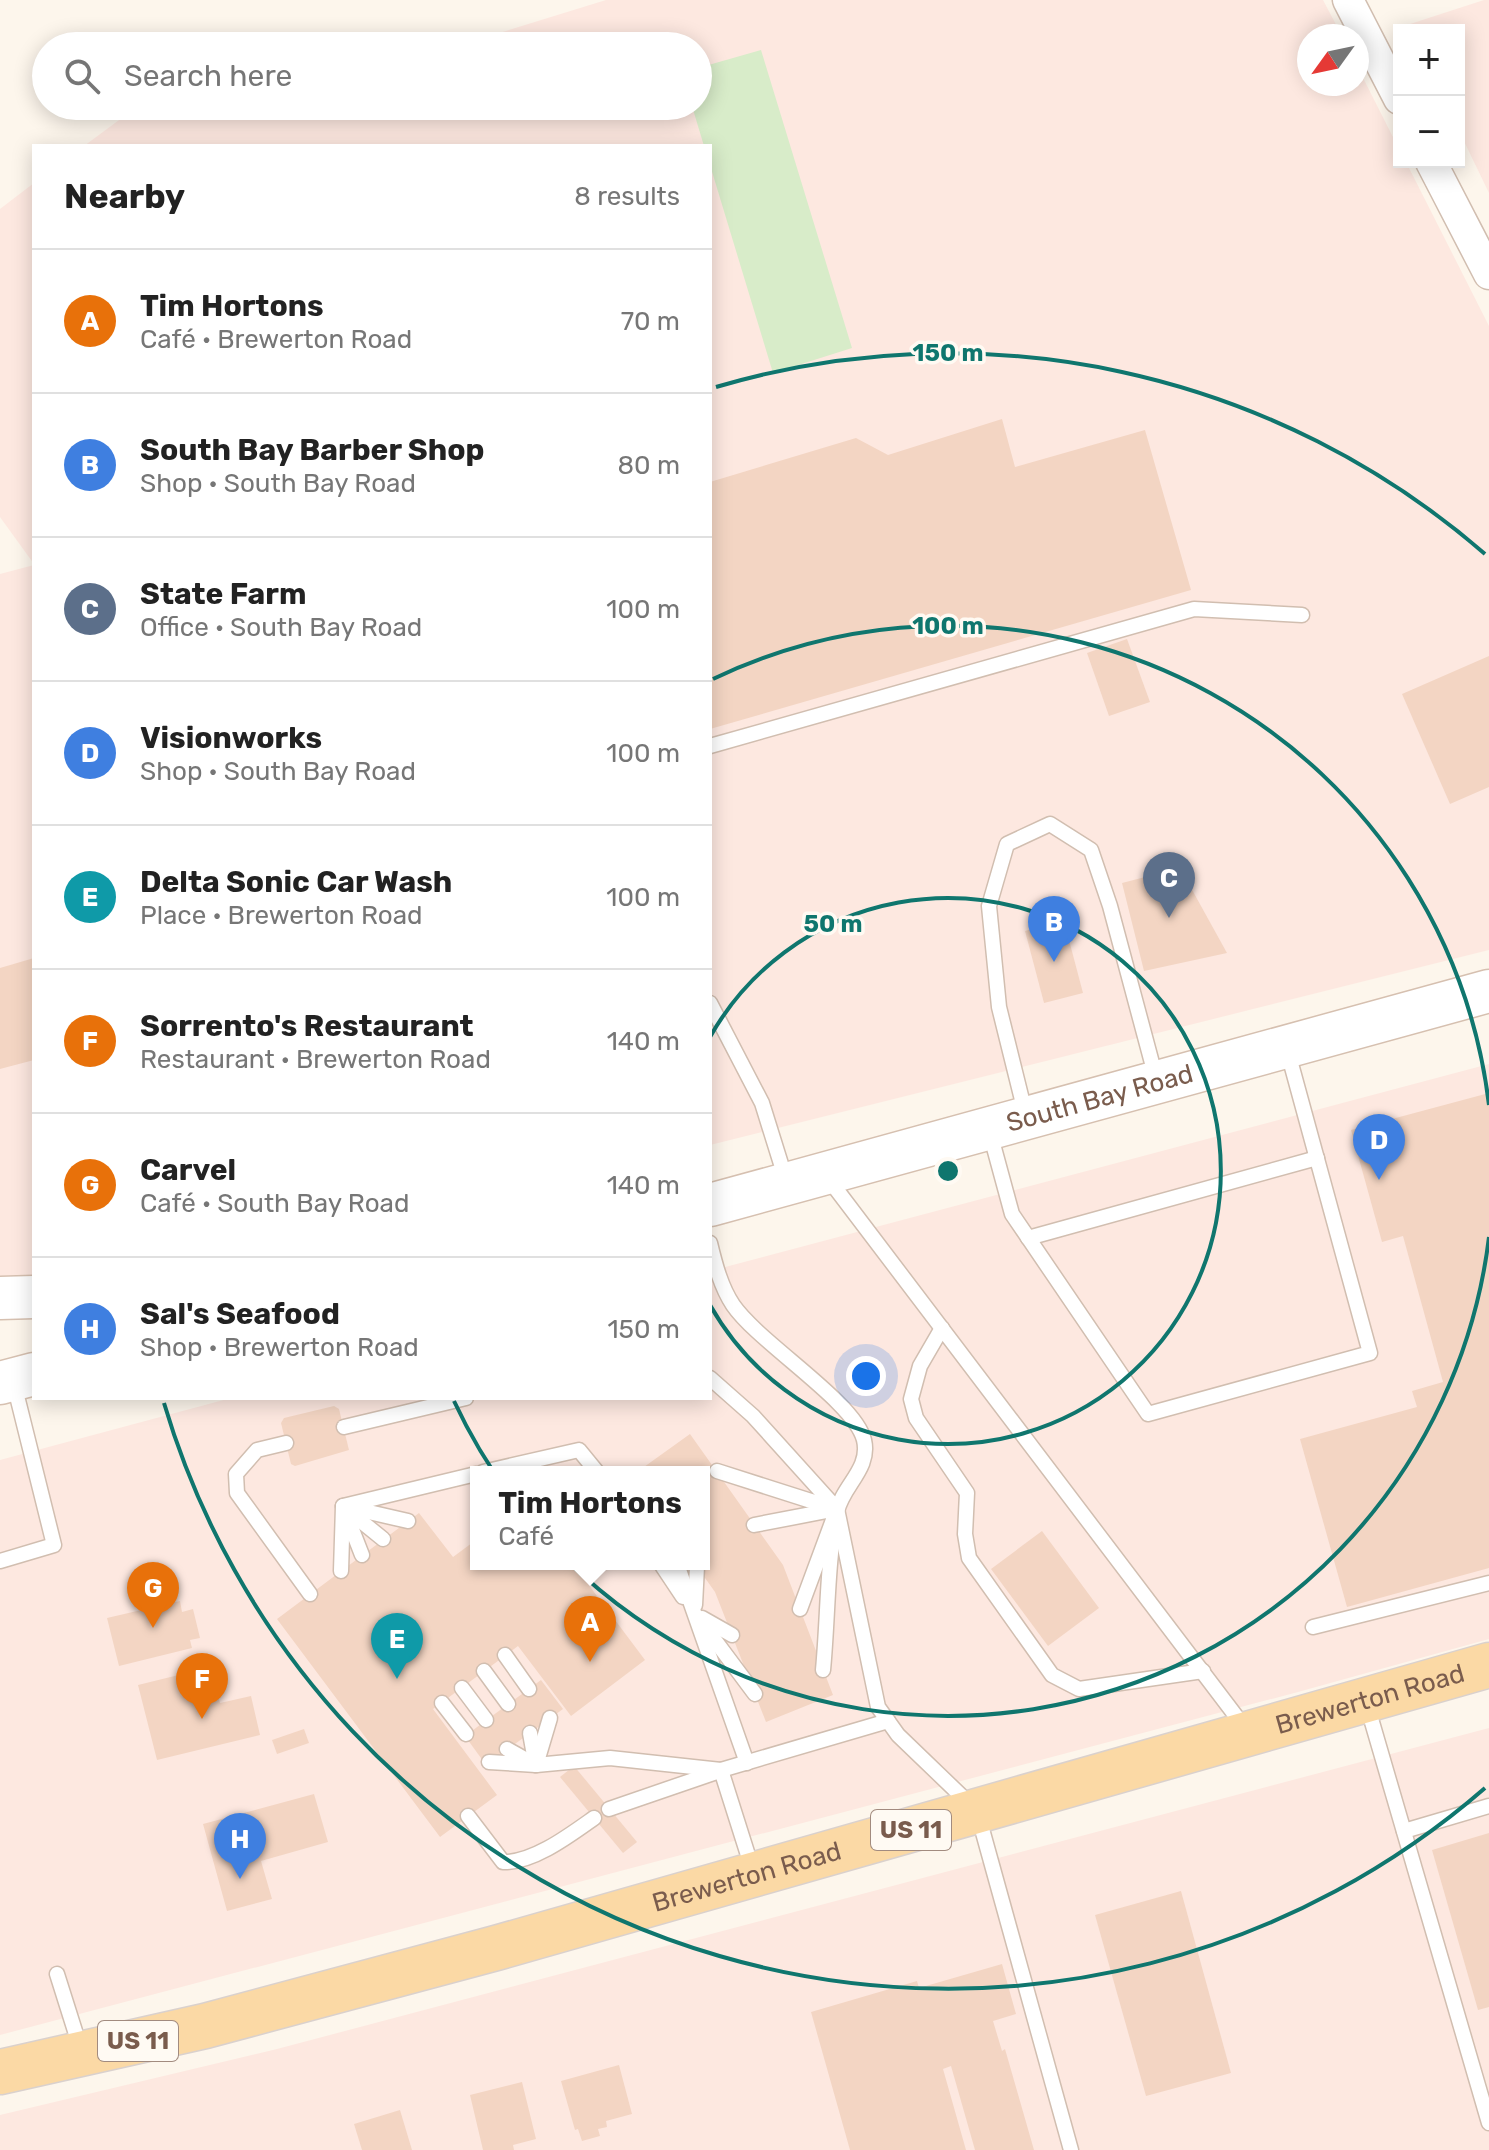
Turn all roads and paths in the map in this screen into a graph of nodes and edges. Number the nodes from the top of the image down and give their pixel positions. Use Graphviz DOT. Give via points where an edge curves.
graph roads {
  1 [pos="1348,0"];
  2 [pos="1397,96"];
  3 [pos="1434,168"];
  4 [pos="1489,274"];
  5 [pos="1302,615"];
  6 [pos="712,745"];
  7 [pos="1489,991"];
  8 [pos="712,1007"];
  9 [pos="1286,1045"];
  10 [pos="1157,1080"];
  11 [pos="1007,1122"];
  12 [pos="1317,1158"];
  13 [pos="806,1179"];
  14 [pos="712,1204"];
  15 [pos="1028,1238"];
  16 [pos="712,1251"];
  17 [pos="32,1297"];
  18 [pos="0,1298"];
  19 [pos="942,1328"];
  20 [pos="16,1379"];
  21 [pos="712,1380"];
  22 [pos="458,1400"];
  23 [pos="344,1427"];
  24 [pos="286,1443"];
  25 [pos="509,1466"];
  26 [pos="592,1466"];
  27 [pos="717,1471"];
  28 [pos="470,1475"];
  29 [pos="343,1506"];
  30 [pos="837,1509"];
  31 [pos="408,1521"];
  32 [pos="754,1525"];
  33 [pos="383,1539"];
  34 [pos="362,1555"];
  35 [pos="0,1561"];
  36 [pos="665,1570"];
  37 [pos="679,1570"];
  38 [pos="697,1570"];
  39 [pos="341,1571"];
  40 [pos="1489,1583"];
  41 [pos="310,1594"];
  42 [pos="800,1609"];
  43 [pos="695,1613"];
  44 [pos="1313,1627"];
  45 [pos="732,1635"];
  46 [pos="505,1655"];
  47 [pos="1489,1665"];
  48 [pos="823,1670"];
  49 [pos="484,1671"];
  50 [pos="1203,1671"];
  51 [pos="462,1688"];
  52 [pos="529,1689"];
  53 [pos="755,1694"];
  54 [pos="1366,1701"];
  55 [pos="442,1703"];
  56 [pos="508,1704"];
  57 [pos="550,1718"];
  58 [pos="486,1720"];
  59 [pos="888,1721"];
  60 [pos="530,1733"];
  61 [pos="466,1734"];
  62 [pos="1250,1734"];
  63 [pos="507,1749"];
  64 [pos="489,1762"];
  65 [pos="747,1763"];
  66 [pos="536,1765"];
  67 [pos="721,1770"];
  68 [pos="1489,1806"];
  69 [pos="609,1809"];
  70 [pos="977,1811"];
  71 [pos="468,1816"];
  72 [pos="594,1818"];
  73 [pos="1404,1831"];
  74 [pos="754,1875"];
  75 [pos="57,1974"];
  76 [pos="83,2054"];
  77 [pos="0,2072"];
  78 [pos="1489,2123"];
  79 [pos="1071,2150"];
  1 -- 2 [label="street"];
  3 -- 4 [label="street"];
  5 -- 6 [label="lane" via="1194,609"];
  7 -- 9 [label="main road, South Bay Road"];
  8 -- 13 [label="lane"];
  9 -- 10 [label="main road, South Bay Road"];
  9 -- 12 [label="lane"];
  10 -- 11 [label="main road, South Bay Road"];
  10 -- 11 [label="lane" via="1091,850 1050,824 1007,844 989,906"];
  11 -- 13 [label="main road, South Bay Road"];
  11 -- 15 [label="lane" via="1012,1214"];
  12 -- 15 [label="lane"];
  12 -- 15 [label="lane" via="1370,1353 1148,1414"];
  13 -- 14 [label="main road, South Bay Road"];
  13 -- 19 [label="lane"];
  16 -- 30 [label="lane" via="717,1272 740,1313 816,1382 864,1436 862,1467"];
  17 -- 18 [label="main road"];
  19 -- 50 [label="lane"];
  19 -- 50 [label="lane" via="920,1366 911,1399 916,1418 967,1493 969,1558 1052,1675 1079,1689"];
  20 -- 35 [label="lane" via="54,1545"];
  21 -- 30 [label="lane" via="753,1416"];
  22 -- 23 [label="lane"];
  24 -- 41 [label="lane" via="257,1450 236,1474 237,1493"];
  25 -- 26 [label="lane" via="579,1450"];
  27 -- 30 [label="lane"];
  28 -- 29 [label="lane"];
  29 -- 31 [label="lane"];
  29 -- 33 [label="lane"];
  29 -- 34 [label="lane"];
  29 -- 39 [label="lane"];
  30 -- 32 [label="lane"];
  30 -- 42 [label="lane"];
  30 -- 48 [label="lane"];
  30 -- 59 [label="lane" via="878,1707"];
  36 -- 43 [label="lane"];
  37 -- 43 [label="lane"];
  38 -- 43 [label="lane"];
  40 -- 44 [label="lane"];
  43 -- 45 [label="lane"];
  43 -- 53 [label="lane"];
  43 -- 65 [label="lane"];
  46 -- 52 [label="lane"];
  47 -- 54 [label="main road, Brewerton Road / US 11"];
  49 -- 56 [label="lane"];
  50 -- 62 [label="lane"];
  51 -- 58 [label="lane"];
  54 -- 62 [label="main road, Brewerton Road / US 11"];
  54 -- 73 [label="lane"];
  55 -- 61 [label="lane"];
  57 -- 66 [label="lane"];
  59 -- 65 [label="lane"];
  59 -- 70 [label="lane"];
  60 -- 66 [label="lane"];
  62 -- 70 [label="main road, Brewerton Road / US 11"];
  63 -- 66 [label="lane"];
  64 -- 66 [label="lane"];
  65 -- 67 [label="lane"];
  66 -- 67 [label="lane" via="610,1758"];
  67 -- 69 [label="lane"];
  67 -- 74 [label="lane"];
  68 -- 73 [label="lane"];
  70 -- 74 [label="main road, Brewerton Road / US 11"];
  70 -- 79 [label="lane"];
  71 -- 72 [label="lane" via="503,1862 514,1863"];
  73 -- 78 [label="lane"];
  74 -- 76 [label="main road, Brewerton Road / US 11" via="205,2026"];
  75 -- 76 [label="lane"];
  76 -- 77 [label="main road, Brewerton Road / US 11"];
}
